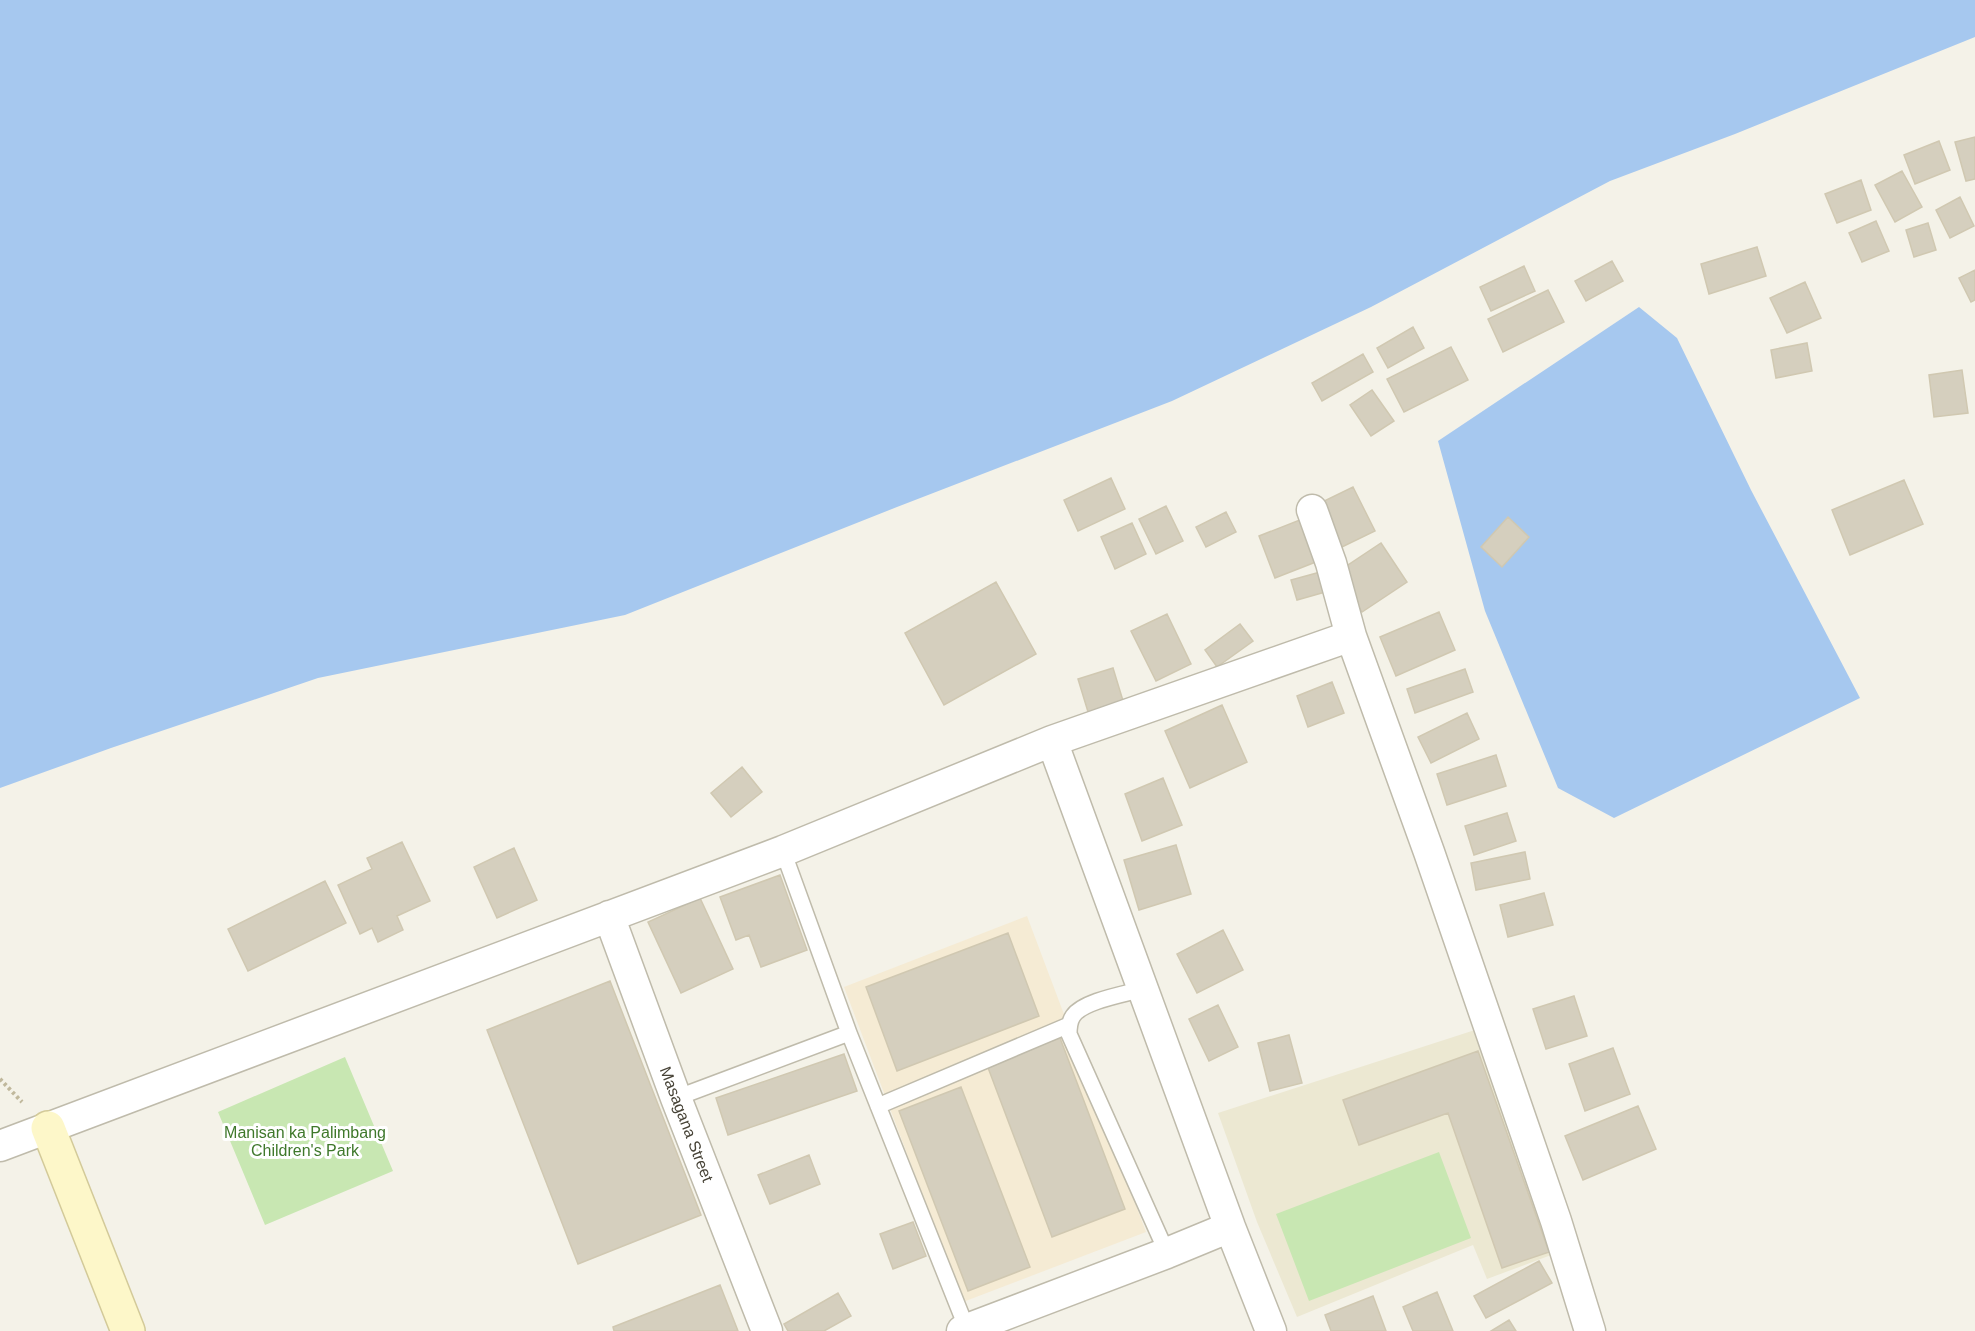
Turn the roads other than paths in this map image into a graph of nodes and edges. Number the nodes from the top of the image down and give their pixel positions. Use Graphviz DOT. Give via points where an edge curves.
graph roads {
  1 [pos="1312,510"];
  2 [pos="1351,636"];
  3 [pos="1052,741"];
  4 [pos="783,850"];
  5 [pos="609,916"];
  6 [pos="1143,989"];
  7 [pos="1069,1025"];
  8 [pos="849,1033"];
  9 [pos="676,1098"];
  10 [pos="878,1106"];
  11 [pos="48,1128"];
  12 [pos="0,1146"];
  13 [pos="1230,1227"];
  14 [pos="1167,1253"];
  15 [pos="965,1330"];
  16 [pos="128,1331"];
  17 [pos="767,1331"];
  18 [pos="1271,1331"];
  19 [pos="1590,1331"];
  1 -- 2 [label="street"];
  2 -- 3 [label="street"];
  2 -- 19 [label="street" via="1556,1221"];
  3 -- 4 [label="street"];
  3 -- 6 [label="street"];
  4 -- 5 [label="street"];
  4 -- 8 [label="lane"];
  5 -- 9 [label="street, Masagana Street"];
  5 -- 11 [label="street"];
  6 -- 7 [label="lane" via="1085,1006"];
  6 -- 13 [label="street"];
  7 -- 10 [label="lane"];
  7 -- 14 [label="lane" via="1069,1034"];
  8 -- 9 [label="lane"];
  8 -- 10 [label="lane"];
  9 -- 17 [label="street, Masagana Street"];
  10 -- 15 [label="lane"];
  11 -- 12 [label="street"];
  11 -- 16 [label="street"];
  13 -- 14 [label="street"];
  13 -- 18 [label="street"];
  14 -- 15 [label="street"];
}
